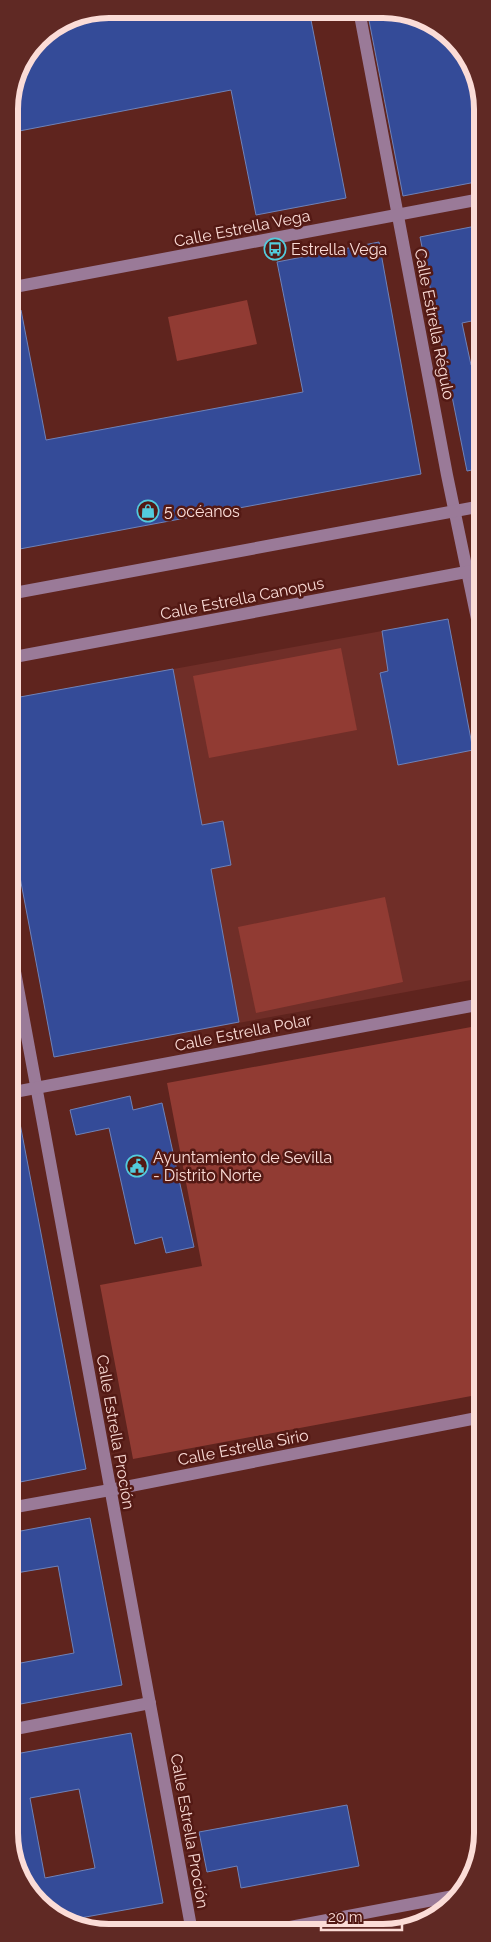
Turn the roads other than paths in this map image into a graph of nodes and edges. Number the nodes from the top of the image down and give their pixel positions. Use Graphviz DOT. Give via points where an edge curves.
graph roads {
  1 [pos="360,18"];
  2 [pos="474,201"];
  3 [pos="397,215"];
  4 [pos="18,286"];
  5 [pos="474,507"];
  6 [pos="454,511"];
  7 [pos="474,571"];
  8 [pos="467,572"];
  9 [pos="18,592"];
  10 [pos="474,604"];
  11 [pos="18,656"];
  12 [pos="18,985"];
  13 [pos="473,1006"];
  14 [pos="38,1087"];
  15 [pos="18,1091"];
  16 [pos="473,1420"];
  17 [pos="110,1490"];
  18 [pos="18,1507"];
  19 [pos="150,1703"];
  20 [pos="18,1728"];
  21 [pos="448,1897"];
  22 [pos="191,1924"];
  23 [pos="306,1924"];
  1 -- 3 [label="street, Calle Estrella Régulo"];
  2 -- 3 [label="street, Calle Estrella Vega"];
  3 -- 4 [label="street, Calle Estrella Vega"];
  3 -- 6 [label="street, Calle Estrella Régulo"];
  5 -- 6 [label="street"];
  6 -- 8 [label="street, Calle Estrella Régulo"];
  6 -- 9 [label="street"];
  7 -- 8 [label="street, Calle Estrella Canopus"];
  8 -- 10 [label="street, Calle Estrella Régulo"];
  8 -- 11 [label="street, Calle Estrella Canopus"];
  12 -- 14 [label="street, Calle Estrella Proción"];
  13 -- 14 [label="street, Calle Estrella Polar"];
  14 -- 15 [label="street, Calle Estrella Polar"];
  14 -- 17 [label="street, Calle Estrella Proción"];
  16 -- 17 [label="street, Calle Estrella Sirio"];
  17 -- 18 [label="street, Calle Estrella Sirio"];
  17 -- 19 [label="street, Calle Estrella Proción"];
  19 -- 20 [label="street"];
  19 -- 22 [label="street, Calle Estrella Proción"];
  21 -- 23 [label="street"];
}
